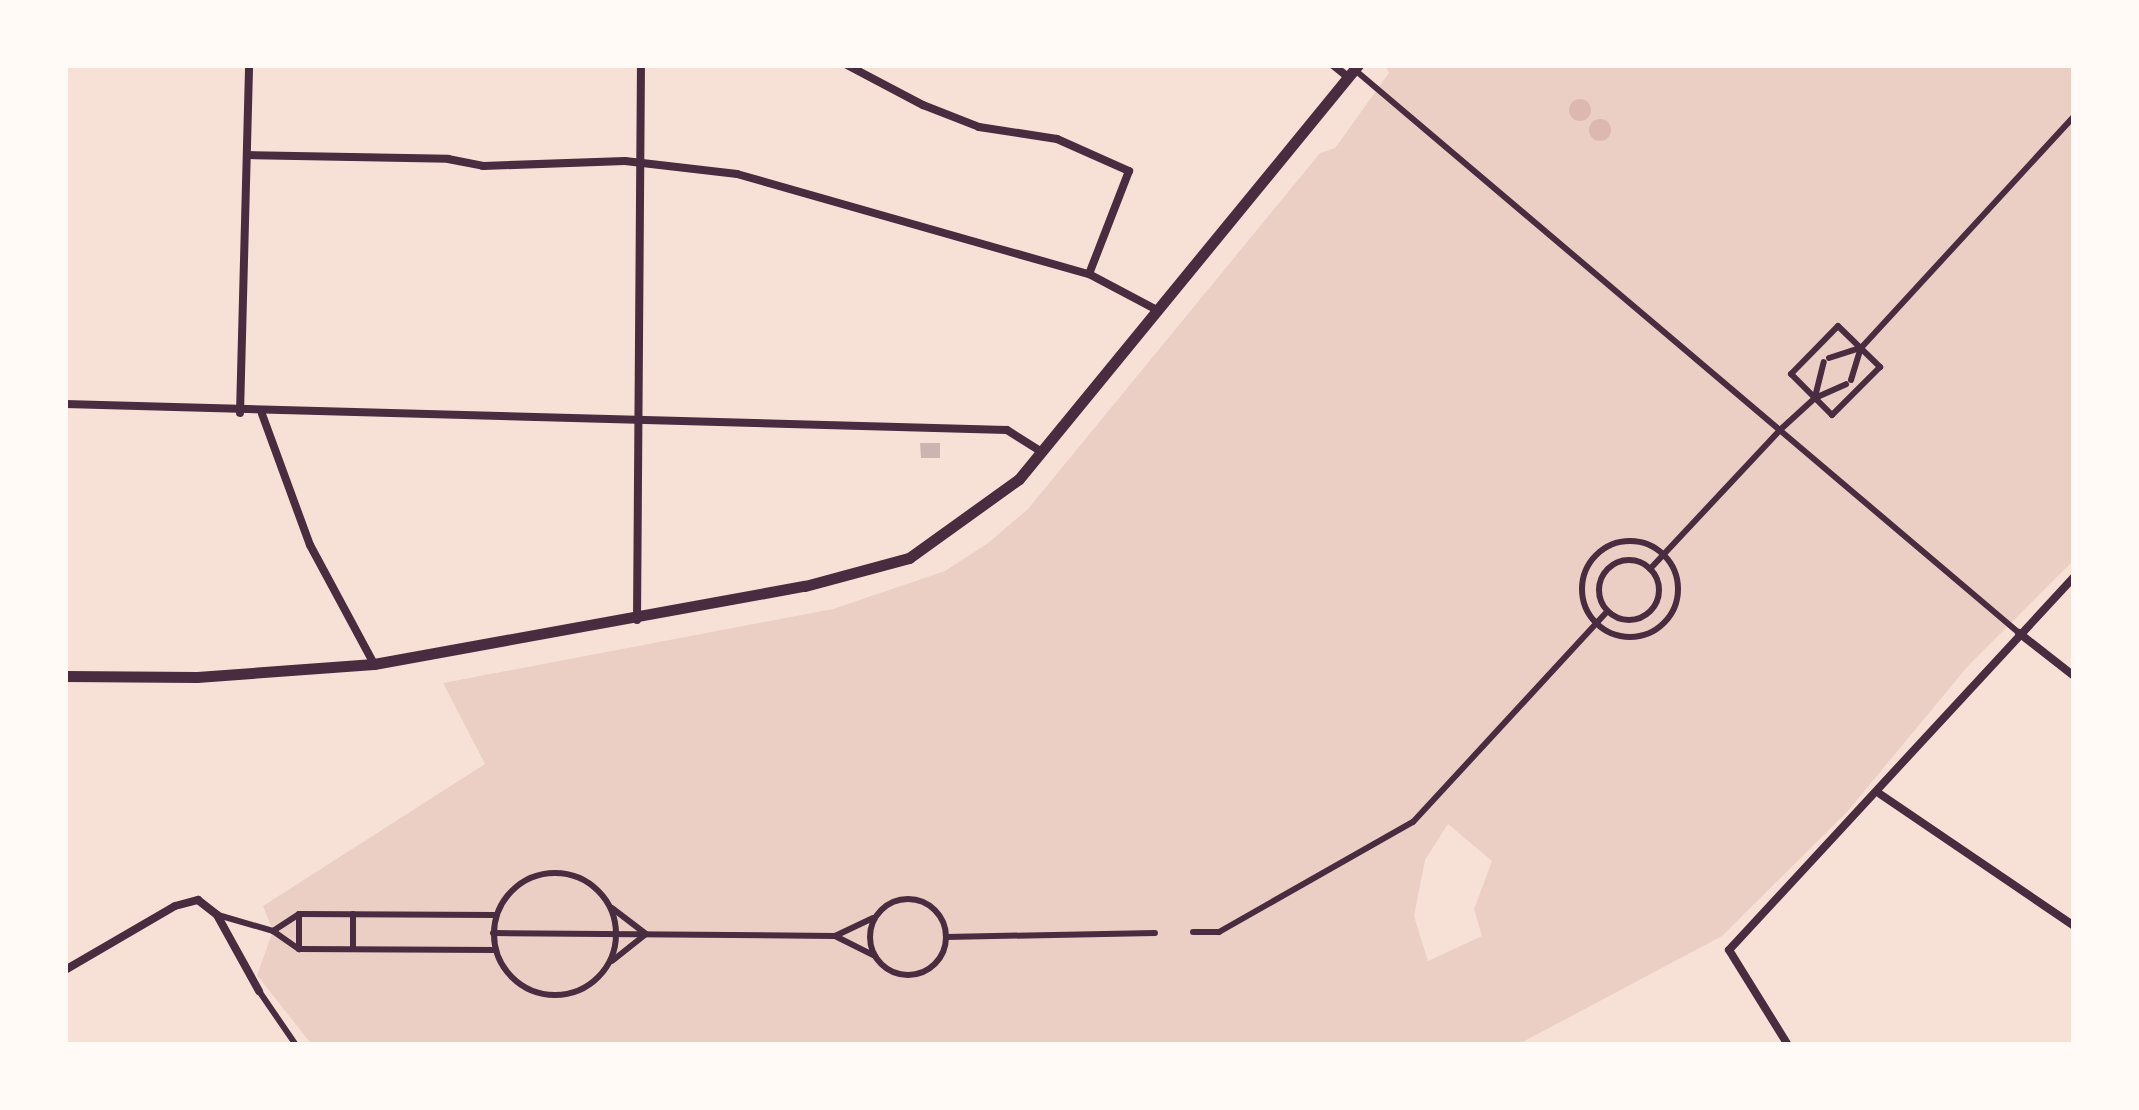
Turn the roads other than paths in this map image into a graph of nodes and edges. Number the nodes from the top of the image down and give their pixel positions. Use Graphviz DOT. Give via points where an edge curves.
graph roads {
  1 [pos="249,65"];
  2 [pos="640,65"];
  3 [pos="847,65"];
  4 [pos="1332,65"];
  5 [pos="1353,70"];
  6 [pos="2074,116"];
  7 [pos="247,155"];
  8 [pos="642,164"];
  9 [pos="1089,274"];
  10 [pos="1159,311"];
  11 [pos="1861,348"];
  12 [pos="1815,398"];
  13 [pos="65,404"];
  14 [pos="240,413"];
  15 [pos="262,414"];
  16 [pos="637,419"];
  17 [pos="1781,429"];
  18 [pos="1042,452"];
  19 [pos="1662,555"];
  20 [pos="1595,556"];
  21 [pos="1608,569"];
  22 [pos="1650,569"];
  23 [pos="2074,576"];
  24 [pos="1652,610"];
  25 [pos="1608,611"];
  26 [pos="637,620"];
  27 [pos="1665,622"];
  28 [pos="1597,624"];
  29 [pos="2019,633"];
  30 [pos="374,664"];
  31 [pos="65,676"];
  32 [pos="2074,676"];
  33 [pos="1880,794"];
  34 [pos="609,904"];
  35 [pos="217,914"];
  36 [pos="300,914"];
  37 [pos="353,914"];
  38 [pos="496,915"];
  39 [pos="874,918"];
  40 [pos="2074,926"];
  41 [pos="273,931"];
  42 [pos="1193,932"];
  43 [pos="493,933"];
  44 [pos="1155,933"];
  45 [pos="646,934"];
  46 [pos="616,935"];
  47 [pos="835,936"];
  48 [pos="946,937"];
  49 [pos="300,949"];
  50 [pos="354,949"];
  51 [pos="496,950"];
  52 [pos="875,956"];
  53 [pos="608,966"];
  54 [pos="65,970"];
  55 [pos="259,992"];
  56 [pos="296,1045"];
  57 [pos="1788,1045"];
  1 -- 7 [label="street"];
  2 -- 8 [label="street"];
  3 -- 9 [label="street" via="923,106 979,126 1057,140 1129,171"];
  4 -- 5 [label="street"];
  5 -- 10 [label="main road"];
  5 -- 17 [label="street"];
  6 -- 11 [label="street"];
  7 -- 8 [label="street" via="448,158 483,166 567,159"];
  7 -- 14 [label="street"];
  8 -- 9 [label="street" via="736,174"];
  8 -- 16 [label="street"];
  9 -- 10 [label="street"];
  10 -- 18 [label="main road"];
  11 -- 12 [label="street" via="1849,382"];
  11 -- 12 [label="street" via="1826,360"];
  11 -- 12 [label="street" via="1880,366 1832,415"];
  11 -- 12 [label="street" via="1838,326 1791,374"];
  12 -- 17 [label="street"];
  13 -- 14 [label="street" via="99,400"];
  14 -- 15 [label="street"];
  15 -- 16 [label="street"];
  15 -- 30 [label="street" via="310,545"];
  16 -- 18 [label="street" via="1007,430"];
  16 -- 26 [label="street"];
  17 -- 19 [label="street"];
  17 -- 29 [label="street"];
  18 -- 26 [label="main road" via="986,509 909,558"];
  19 -- 20 [label="street" via="1634,541"];
  19 -- 22 [label="street"];
  19 -- 27 [label="street" via="1678,594"];
  20 -- 21 [label="street"];
  20 -- 28 [label="street" via="1582,585"];
  21 -- 22 [label="street" via="1628,560"];
  21 -- 25 [label="street" via="1599,591"];
  22 -- 24 [label="street" via="1658,585"];
  23 -- 29 [label="street"];
  24 -- 25 [label="street" via="1630,620"];
  24 -- 27 [label="street"];
  25 -- 28 [label="street"];
  26 -- 30 [label="main road"];
  27 -- 28 [label="street" via="1631,637"];
  28 -- 42 [label="street" via="1412,822 1219,932"];
  29 -- 32 [label="street"];
  29 -- 33 [label="street"];
  30 -- 31 [label="main road" via="198,677"];
  33 -- 40 [label="street"];
  33 -- 57 [label="street" via="1729,950"];
  34 -- 38 [label="street" via="586,881 556,872 512,890"];
  34 -- 45 [label="street"];
  34 -- 46 [label="street"];
  35 -- 41 [label="street"];
  35 -- 54 [label="street" via="198,900 175,906"];
  35 -- 55 [label="street"];
  36 -- 37 [label="street"];
  36 -- 41 [label="street"];
  36 -- 49 [label="street"];
  37 -- 38 [label="street"];
  37 -- 50 [label="street"];
  38 -- 43 [label="street"];
  39 -- 47 [label="street"];
  39 -- 48 [label="street" via="898,900 918,900 941,918"];
  39 -- 52 [label="street"];
  41 -- 49 [label="street"];
  43 -- 46 [label="street"];
  43 -- 51 [label="street"];
  44 -- 48 [label="street"];
  45 -- 46 [label="street"];
  45 -- 47 [label="street"];
  45 -- 53 [label="street"];
  46 -- 53 [label="street"];
  47 -- 52 [label="street"];
  48 -- 52 [label="street" via="936,964 918,974 898,974"];
  49 -- 50 [label="street"];
  50 -- 51 [label="street"];
  51 -- 53 [label="street" via="511,977 554,996 585,988"];
  55 -- 56 [label="street"];
}
